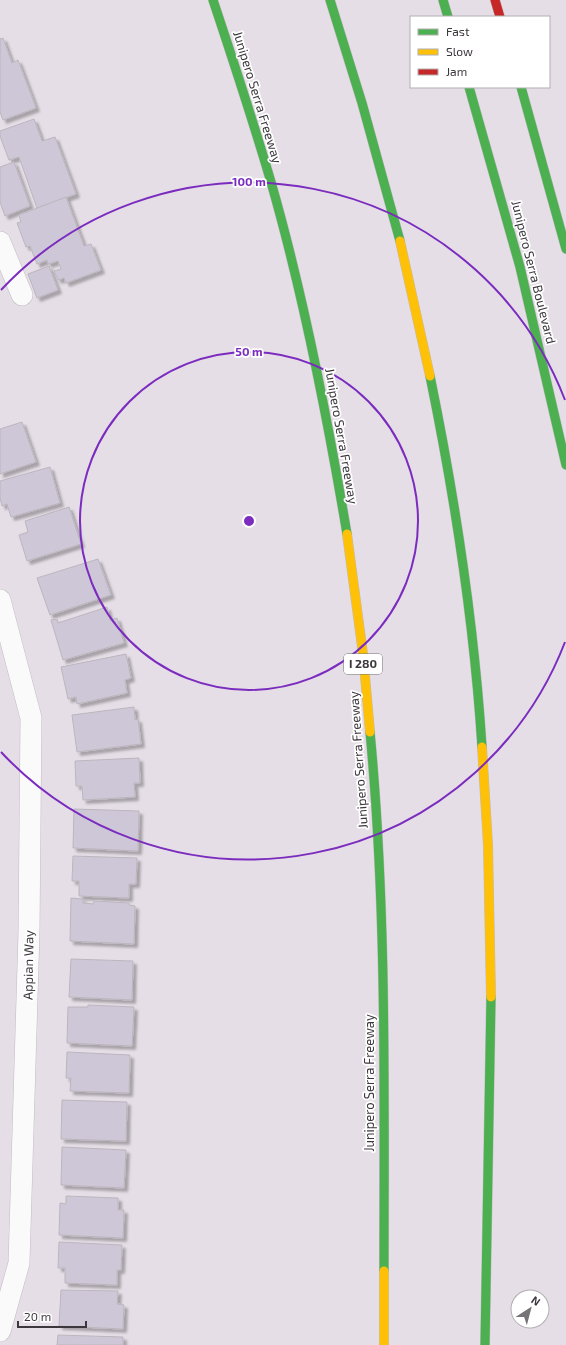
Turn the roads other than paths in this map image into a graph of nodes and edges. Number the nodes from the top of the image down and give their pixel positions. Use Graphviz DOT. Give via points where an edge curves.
graph roads {
  1 [pos="213,0"];
  2 [pos="330,0"];
  3 [pos="443,0"];
  4 [pos="495,0"];
  5 [pos="448,16"];
  6 [pos="500,16"];
  7 [pos="469,88"];
  8 [pos="521,88"];
  9 [pos="0,242"];
  10 [pos="566,248"];
  11 [pos="22,295"];
  12 [pos="566,465"];
  13 [pos="0,600"];
  14 [pos="0,1330"];
  15 [pos="384,1345"];
  16 [pos="485,1345"];
  1 -- 15 [label="main road, Junipero Serra Freeway / I 280" via="260,146 303,310 334,460 356,604 371,745 380,891"];
  2 -- 16 [label="main road" via="379,161 417,313 436,402 473,649 485,796 491,945"];
  3 -- 5 [label="main road"];
  4 -- 6 [label="main road"];
  7 -- 12 [label="main road, Junipero Serra Boulevard" via="520,267"];
  8 -- 10 [label="main road"];
  9 -- 11 [label="street"];
  13 -- 14 [label="street, Appian Way" via="31,718 29,932 19,1263"];
}
